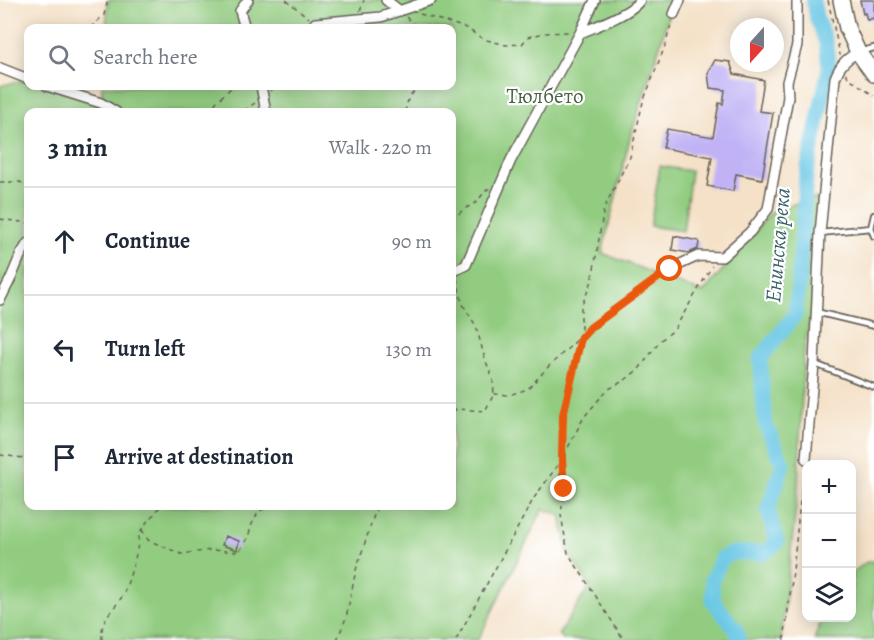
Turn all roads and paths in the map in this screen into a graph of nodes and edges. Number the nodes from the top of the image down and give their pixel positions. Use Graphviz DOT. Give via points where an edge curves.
graph roads {
  1 [pos="108,0"];
  2 [pos="248,0"];
  3 [pos="285,0"];
  4 [pos="386,0"];
  5 [pos="431,0"];
  6 [pos="595,0"];
  7 [pos="640,0"];
  8 [pos="680,0"];
  9 [pos="796,0"];
  10 [pos="841,0"];
  11 [pos="402,10"];
  12 [pos="674,14"];
  13 [pos="315,23"];
  14 [pos="94,24"];
  15 [pos="244,24"];
  16 [pos="311,24"];
  17 [pos="414,24"];
  18 [pos="452,24"];
  19 [pos="456,25"];
  20 [pos="580,33"];
  21 [pos="874,48"];
  22 [pos="858,52"];
  23 [pos="0,68"];
  24 [pos="874,74"];
  25 [pos="24,77"];
  26 [pos="59,90"];
  27 [pos="229,90"];
  28 [pos="262,90"];
  29 [pos="415,90"];
  30 [pos="263,97"];
  31 [pos="108,108"];
  32 [pos="212,108"];
  33 [pos="248,108"];
  34 [pos="265,108"];
  35 [pos="406,108"];
  36 [pos="0,182"];
  37 [pos="502,182"];
  38 [pos="24,184"];
  39 [pos="874,215"];
  40 [pos="456,216"];
  41 [pos="0,219"];
  42 [pos="24,222"];
  43 [pos="871,228"];
  44 [pos="820,233"];
  45 [pos="874,236"];
  46 [pos="24,249"];
  47 [pos="722,257"];
  48 [pos="670,269"];
  49 [pos="456,270"];
  50 [pos="456,279"];
  51 [pos="0,300"];
  52 [pos="816,312"];
  53 [pos="874,326"];
  54 [pos="581,338"];
  55 [pos="814,364"];
  56 [pos="874,387"];
  57 [pos="494,394"];
  58 [pos="456,410"];
  59 [pos="0,455"];
  60 [pos="24,458"];
  61 [pos="562,458"];
  62 [pos="806,459"];
  63 [pos="158,510"];
  64 [pos="263,510"];
  65 [pos="376,510"];
  66 [pos="142,530"];
  67 [pos="102,640"];
  68 [pos="337,640"];
  69 [pos="456,640"];
  70 [pos="624,640"];
  71 [pos="784,640"];
  1 -- 14 [label="path" via="104,15"];
  2 -- 15 [label="street" via="240,11"];
  3 -- 13 [label="path"];
  4 -- 11 [label="street"];
  5 -- 11 [label="street"];
  6 -- 20 [label="street"];
  7 -- 20 [label="street" via="636,6"];
  8 -- 12 [label="street"];
  9 -- 47 [label="street" via="797,45 787,82 788,97 768,209"];
  10 -- 22 [label="main road"];
  11 -- 13 [label="street" via="381,17"];
  11 -- 17 [label="path"];
  11 -- 18 [label="path"];
  12 -- 54 [label="path" via="643,102 630,157 604,208 592,281 581,307"];
  13 -- 16 [label="path"];
  19 -- 20 [label="path" via="506,45 522,44 528,37 544,33"];
  20 -- 37 [label="street"];
  21 -- 22 [label="lane"];
  22 -- 24 [label="main road"];
  22 -- 44 [label="street" via="842,64 835,78"];
  23 -- 25 [label="street"];
  26 -- 31 [label="street"];
  27 -- 32 [label="path"];
  28 -- 30 [label="street"];
  29 -- 35 [label="path"];
  30 -- 33 [label="path"];
  30 -- 34 [label="street"];
  36 -- 38 [label="path"];
  37 -- 40 [label="path"];
  37 -- 49 [label="street" via="466,266"];
  39 -- 43 [label="lane"];
  41 -- 42 [label="path"];
  43 -- 44 [label="lane"];
  43 -- 45 [label="lane"];
  44 -- 52 [label="street"];
  46 -- 51 [label="street"];
  47 -- 48 [label="street" via="698,256"];
  47 -- 61 [label="path" via="710,268 674,330 639,369 607,390 584,417"];
  48 -- 54 [label="path"];
  50 -- 57 [label="path" via="462,303 476,326"];
  52 -- 53 [label="lane"];
  52 -- 55 [label="street"];
  54 -- 57 [label="path" via="528,389 509,395"];
  54 -- 61 [label="path" via="563,415"];
  55 -- 56 [label="lane"];
  55 -- 62 [label="street"];
  57 -- 58 [label="path" via="485,411"];
  59 -- 60 [label="path"];
  61 -- 69 [label="path" via="534,498"];
  61 -- 70 [label="path" via="561,515 568,553"];
  62 -- 71 [label="path"];
  63 -- 66 [label="path"];
  64 -- 66 [label="path" via="239,552 181,554 148,540"];
  65 -- 68 [label="path"];
  66 -- 67 [label="path" via="123,595 106,616"];
}
